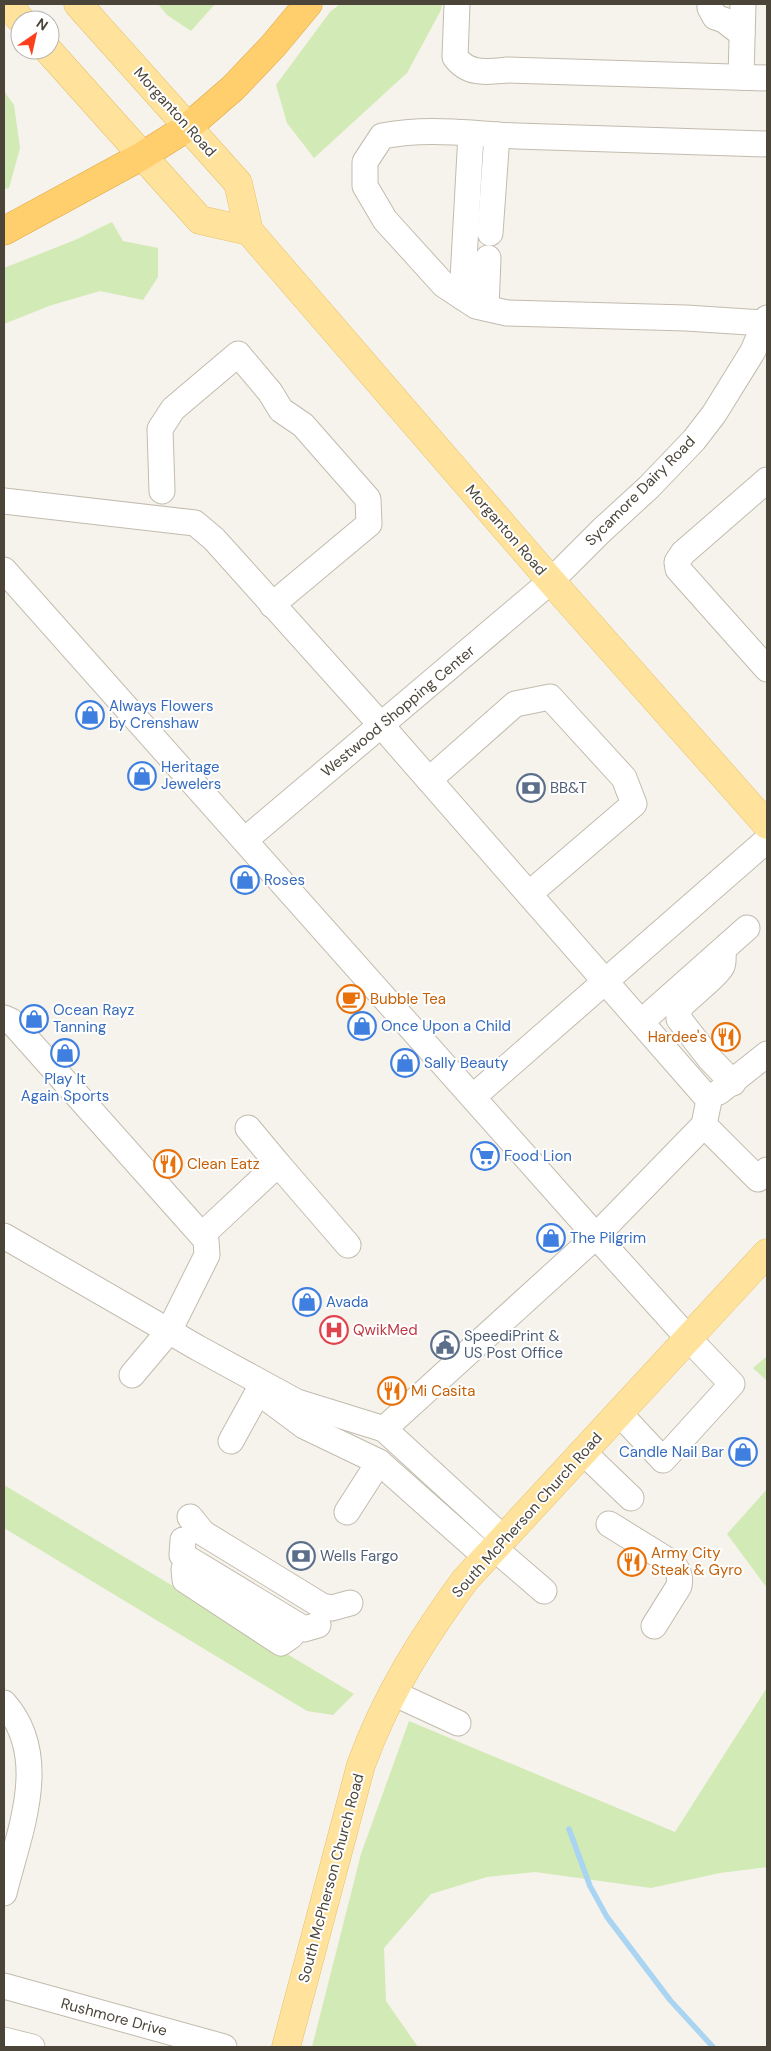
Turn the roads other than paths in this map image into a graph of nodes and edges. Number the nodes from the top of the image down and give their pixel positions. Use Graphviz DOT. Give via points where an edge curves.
graph roads {
  1 [pos="78,4"];
  2 [pos="308,4"];
  3 [pos="457,4"];
  4 [pos="710,4"];
  5 [pos="743,4"];
  6 [pos="742,34"];
  7 [pos="57,60"];
  8 [pos="741,77"];
  9 [pos="767,78"];
  10 [pos="188,127"];
  11 [pos="471,134"];
  12 [pos="497,135"];
  13 [pos="767,144"];
  14 [pos="142,156"];
  15 [pos="4,230"];
  16 [pos="249,232"];
  17 [pos="462,297"];
  18 [pos="486,308"];
  19 [pos="766,321"];
  20 [pos="760,358"];
  21 [pos="767,480"];
  22 [pos="162,491"];
  23 [pos="4,500"];
  24 [pos="4,570"];
  25 [pos="551,581"];
  26 [pos="272,605"];
  27 [pos="767,669"];
  28 [pos="381,726"];
  29 [pos="429,780"];
  30 [pos="767,825"];
  31 [pos="245,840"];
  32 [pos="767,840"];
  33 [pos="529,894"];
  34 [pos="747,928"];
  35 [pos="723,950"];
  36 [pos="604,980"];
  37 [pos="4,1018"];
  38 [pos="641,1022"];
  39 [pos="767,1054"];
  40 [pos="733,1083"];
  41 [pos="473,1097"];
  42 [pos="709,1100"];
  43 [pos="704,1125"];
  44 [pos="248,1128"];
  45 [pos="278,1164"];
  46 [pos="767,1170"];
  47 [pos="202,1235"];
  48 [pos="4,1236"];
  49 [pos="596,1236"];
  50 [pos="348,1245"];
  51 [pos="767,1253"];
  52 [pos="169,1331"];
  53 [pos="688,1338"];
  54 [pos="198,1348"];
  55 [pos="132,1375"];
  56 [pos="258,1392"];
  57 [pos="619,1413"];
  58 [pos="384,1429"];
  59 [pos="231,1442"];
  60 [pos="583,1452"];
  61 [pos="379,1462"];
  62 [pos="631,1498"];
  63 [pos="347,1512"];
  64 [pos="609,1524"];
  65 [pos="494,1548"];
  66 [pos="544,1590"];
  67 [pos="345,1607"];
  68 [pos="654,1626"];
  69 [pos="304,1630"];
  70 [pos="393,1693"];
  71 [pos="4,1704"];
  72 [pos="458,1723"];
  73 [pos="4,1893"];
  74 [pos="4,1986"];
  75 [pos="4,2040"];
  76 [pos="32,2047"];
  77 [pos="224,2047"];
  78 [pos="286,2047"];
  1 -- 10 [label="main road, Morganton Road"];
  2 -- 10 [label="highway" via="246,74"];
  3 -- 8 [label="street" via="455,57 472,71"];
  4 -- 6 [label="street" via="715,17"];
  5 -- 6 [label="street"];
  6 -- 8 [label="street"];
  7 -- 14 [label="main road"];
  8 -- 9 [label="street"];
  10 -- 14 [label="highway"];
  10 -- 16 [label="main road, Morganton Road" via="238,183"];
  11 -- 12 [label="street"];
  11 -- 17 [label="street"];
  11 -- 17 [label="street" via="407,131 382,136 365,162 364,175 365,186 385,220 444,285"];
  12 -- 13 [label="street"];
  12 -- 18 [label="street"];
  14 -- 15 [label="highway"];
  14 -- 16 [label="main road" via="200,220"];
  16 -- 25 [label="main road, Morganton Road"];
  17 -- 18 [label="street"];
  18 -- 19 [label="street" via="507,313"];
  19 -- 20 [label="street, Sycamore Dairy Road"];
  20 -- 25 [label="street, Sycamore Dairy Road" via="736,381 694,440"];
  21 -- 27 [label="street" via="683,553 677,562 678,569"];
  22 -- 26 [label="street" via="160,429 173,409 238,354 281,410 303,425 368,499 369,524"];
  23 -- 26 [label="street" via="195,523 214,539"];
  24 -- 31 [label="street"];
  25 -- 28 [label="street, Westwood Shopping Center"];
  25 -- 30 [label="main road, Morganton Road"];
  26 -- 28 [label="street"];
  28 -- 29 [label="street"];
  28 -- 31 [label="street, Westwood Shopping Center"];
  29 -- 33 [label="street"];
  29 -- 33 [label="street" via="515,704 550,697 624,778 634,804"];
  31 -- 41 [label="street"];
  32 -- 36 [label="street"];
  33 -- 36 [label="street"];
  34 -- 35 [label="street"];
  35 -- 38 [label="street"];
  35 -- 40 [label="street" via="722,966 679,1008 679,1019"];
  36 -- 38 [label="street"];
  36 -- 41 [label="street"];
  37 -- 47 [label="street" via="11,1021"];
  38 -- 42 [label="street"];
  39 -- 40 [label="street"];
  40 -- 42 [label="street"];
  41 -- 49 [label="street"];
  42 -- 43 [label="street"];
  43 -- 46 [label="street" via="758,1179"];
  43 -- 49 [label="street"];
  44 -- 45 [label="street"];
  45 -- 47 [label="street"];
  45 -- 50 [label="street"];
  47 -- 52 [label="street" via="206,1240 206,1255"];
  48 -- 52 [label="street"];
  49 -- 53 [label="street"];
  49 -- 58 [label="street"];
  51 -- 53 [label="main road, South McPherson Church Road"];
  52 -- 54 [label="street"];
  52 -- 55 [label="street"];
  53 -- 57 [label="main road, South McPherson Church Road"];
  53 -- 57 [label="street" via="732,1384 663,1460"];
  54 -- 56 [label="street"];
  54 -- 58 [label="street" via="297,1402"];
  56 -- 59 [label="street"];
  56 -- 61 [label="street" via="304,1426"];
  57 -- 60 [label="main road, South McPherson Church Road"];
  58 -- 65 [label="street"];
  60 -- 62 [label="street"];
  60 -- 65 [label="main road, South McPherson Church Road"];
  61 -- 63 [label="street"];
  61 -- 65 [label="street"];
  64 -- 68 [label="street" via="672,1562 678,1571 679,1586"];
  65 -- 66 [label="street"];
  65 -- 70 [label="main road, South McPherson Church Road" via="465,1580 434,1623"];
  67 -- 69 [label="street" via="322,1606 204,1533 185,1541"];
  70 -- 72 [label="street"];
  70 -- 78 [label="main road, South McPherson Church Road" via="375,1727 361,1765"];
  71 -- 73 [label="street" via="24,1735 30,1774 27,1800"];
  74 -- 77 [label="street, Rushmore Drive"];
  75 -- 76 [label="street"];
}
